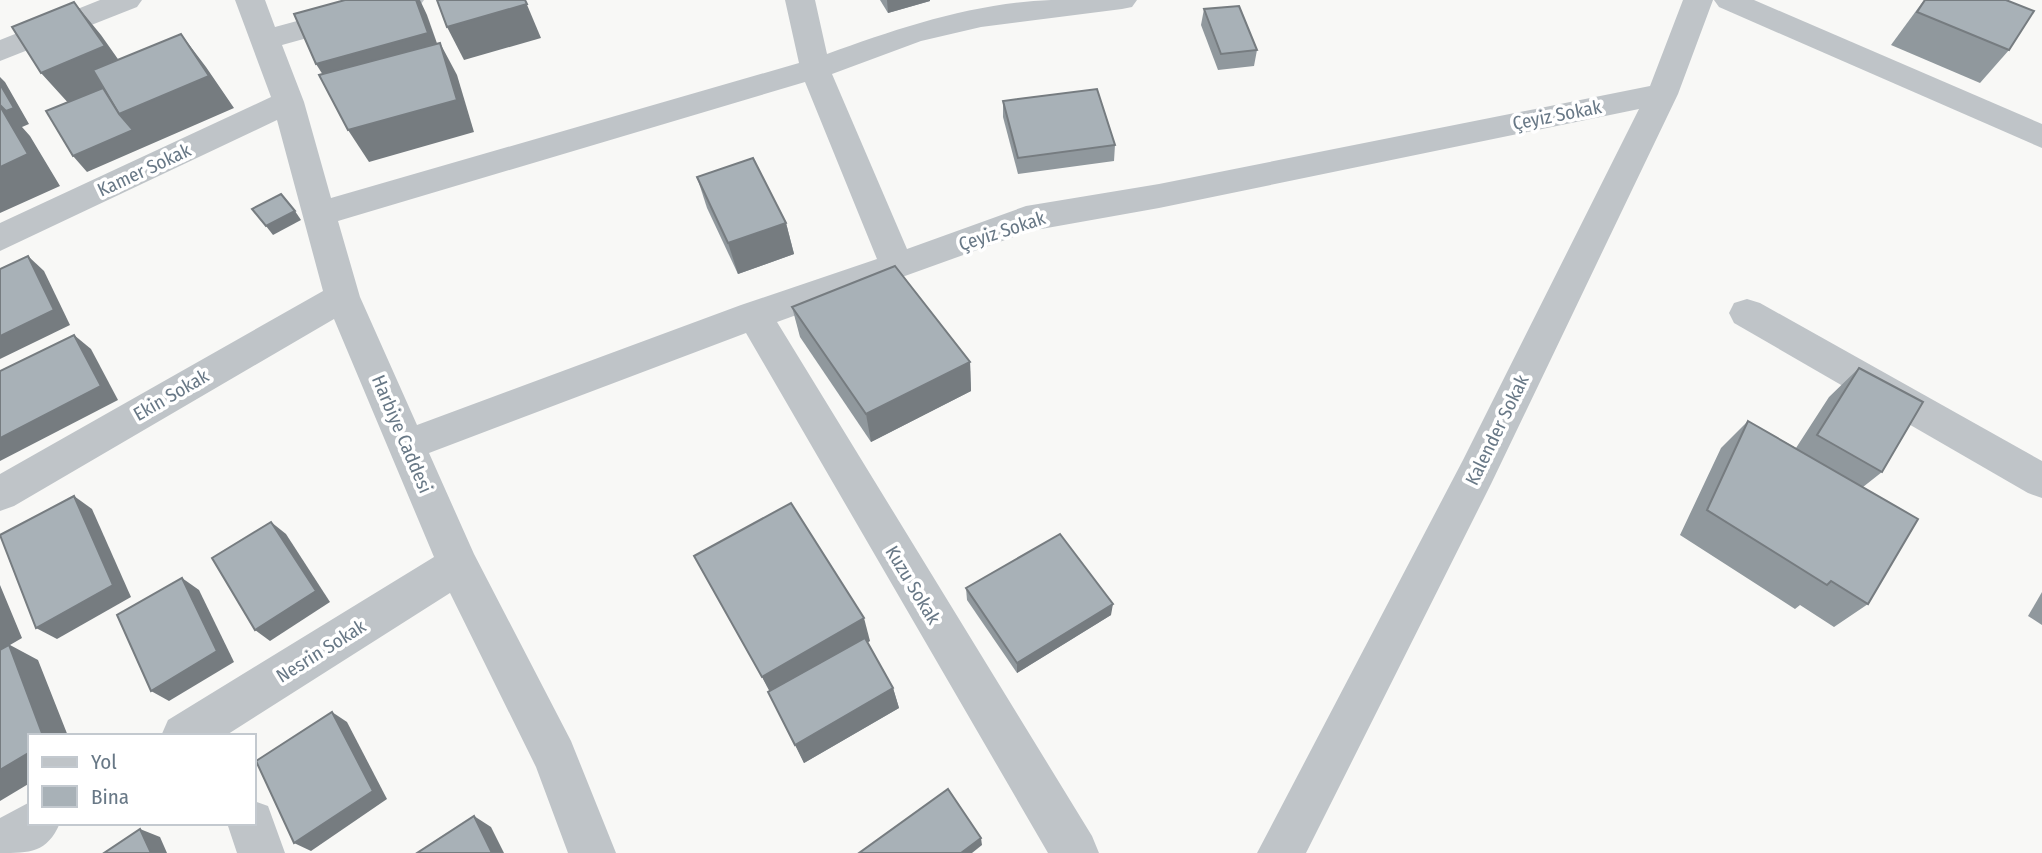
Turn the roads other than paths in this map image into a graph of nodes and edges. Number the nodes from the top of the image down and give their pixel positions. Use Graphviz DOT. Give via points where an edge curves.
graph roads {
  1 [pos="127,0"];
  2 [pos="250,0"];
  3 [pos="409,0"];
  4 [pos="800,0"];
  5 [pos="1122,0"];
  6 [pos="1698,0"];
  7 [pos="1728,0"];
  8 [pos="266,39"];
  9 [pos="0,51"];
  10 [pos="814,69"];
  11 [pos="1662,94"];
  12 [pos="288,102"];
  13 [pos="2042,137"];
  14 [pos="320,214"];
  15 [pos="0,237"];
  16 [pos="897,266"];
  17 [pos="342,297"];
  18 [pos="1747,313"];
  19 [pos="754,315"];
  20 [pos="407,445"];
  21 [pos="2042,481"];
  22 [pos="0,494"];
  23 [pos="458,565"];
  24 [pos="207,730"];
  25 [pos="33,825"];
  26 [pos="252,825"];
  27 [pos="0,845"];
  28 [pos="261,853"];
  29 [pos="592,853"];
  30 [pos="1075,853"];
  31 [pos="1281,853"];
  1 -- 9 [label="street"];
  2 -- 8 [label="street, Harbiye Caddesi"];
  3 -- 8 [label="street"];
  4 -- 10 [label="street"];
  5 -- 10 [label="street" via="981,18 914,33"];
  6 -- 11 [label="street, Kalender Sokak"];
  7 -- 13 [label="street"];
  8 -- 12 [label="street, Harbiye Caddesi"];
  10 -- 14 [label="street"];
  10 -- 16 [label="street"];
  11 -- 16 [label="street, Çeyiz Sokak" via="1026,219"];
  11 -- 31 [label="street, Kalender Sokak"];
  12 -- 14 [label="street, Harbiye Caddesi"];
  12 -- 15 [label="street, Kamer Sokak"];
  14 -- 17 [label="street, Harbiye Caddesi"];
  16 -- 19 [label="street, Çeyiz Sokak"];
  17 -- 20 [label="street, Harbiye Caddesi"];
  17 -- 22 [label="street, Ekin Sokak"];
  18 -- 21 [label="street"];
  19 -- 20 [label="street, Çeyiz Sokak"];
  19 -- 30 [label="street, Kuzu Sokak"];
  20 -- 23 [label="street, Harbiye Caddesi"];
  23 -- 24 [label="street, Nesrin Sokak"];
  23 -- 29 [label="street, Harbiye Caddesi" via="555,757"];
  25 -- 27 [label="street"];
  26 -- 28 [label="street"];
}
